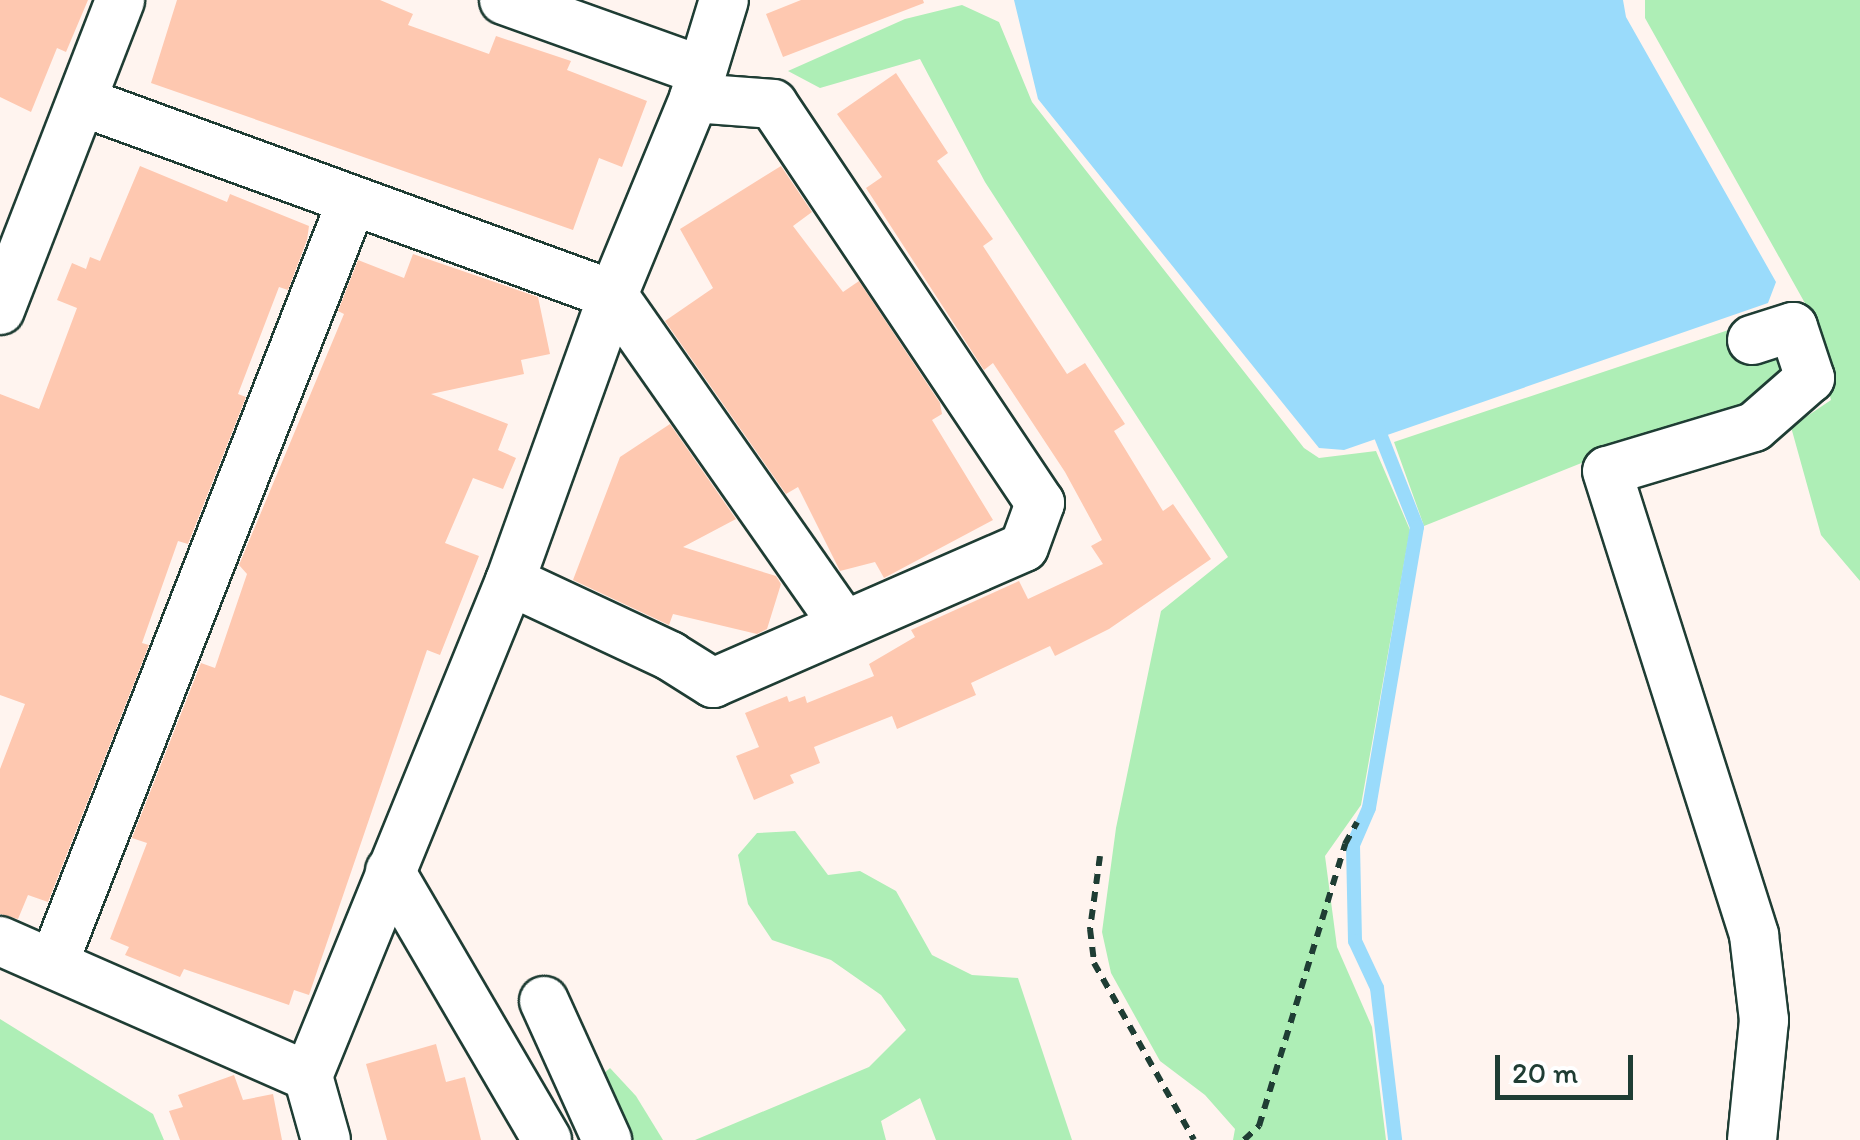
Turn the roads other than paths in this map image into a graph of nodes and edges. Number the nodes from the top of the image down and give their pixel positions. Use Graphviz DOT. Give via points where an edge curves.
graph roads {
  1 [pos="120,0"];
  2 [pos="504,0"];
  3 [pos="724,0"];
  4 [pos="696,84"];
  5 [pos="84,102"];
  6 [pos="352,201"];
  7 [pos="613,295"];
  8 [pos="0,310"];
  9 [pos="1752,340"];
  10 [pos="510,580"];
  11 [pos="844,625"];
  12 [pos="390,871"];
  13 [pos="0,941"];
  14 [pos="54,962"];
  15 [pos="544,1001"];
  16 [pos="308,1076"];
  17 [pos="326,1140"];
  18 [pos="547,1140"];
  19 [pos="607,1140"];
  20 [pos="1752,1140"];
  1 -- 5 [label="street"];
  2 -- 4 [label="street"];
  3 -- 4 [label="street"];
  4 -- 7 [label="street"];
  4 -- 11 [label="street" via="773,104 1040,503 1024,547"];
  5 -- 6 [label="street"];
  5 -- 8 [label="street"];
  6 -- 7 [label="street"];
  6 -- 14 [label="street"];
  7 -- 10 [label="street"];
  7 -- 11 [label="street"];
  9 -- 20 [label="street" via="1793,326 1810,378 1754,427 1607,471 1754,935 1764,1020"];
  10 -- 11 [label="street" via="712,683"];
  10 -- 12 [label="street"];
  12 -- 16 [label="street"];
  12 -- 18 [label="street"];
  13 -- 14 [label="street"];
  14 -- 16 [label="street"];
  15 -- 19 [label="street"];
  16 -- 17 [label="street"];
}
